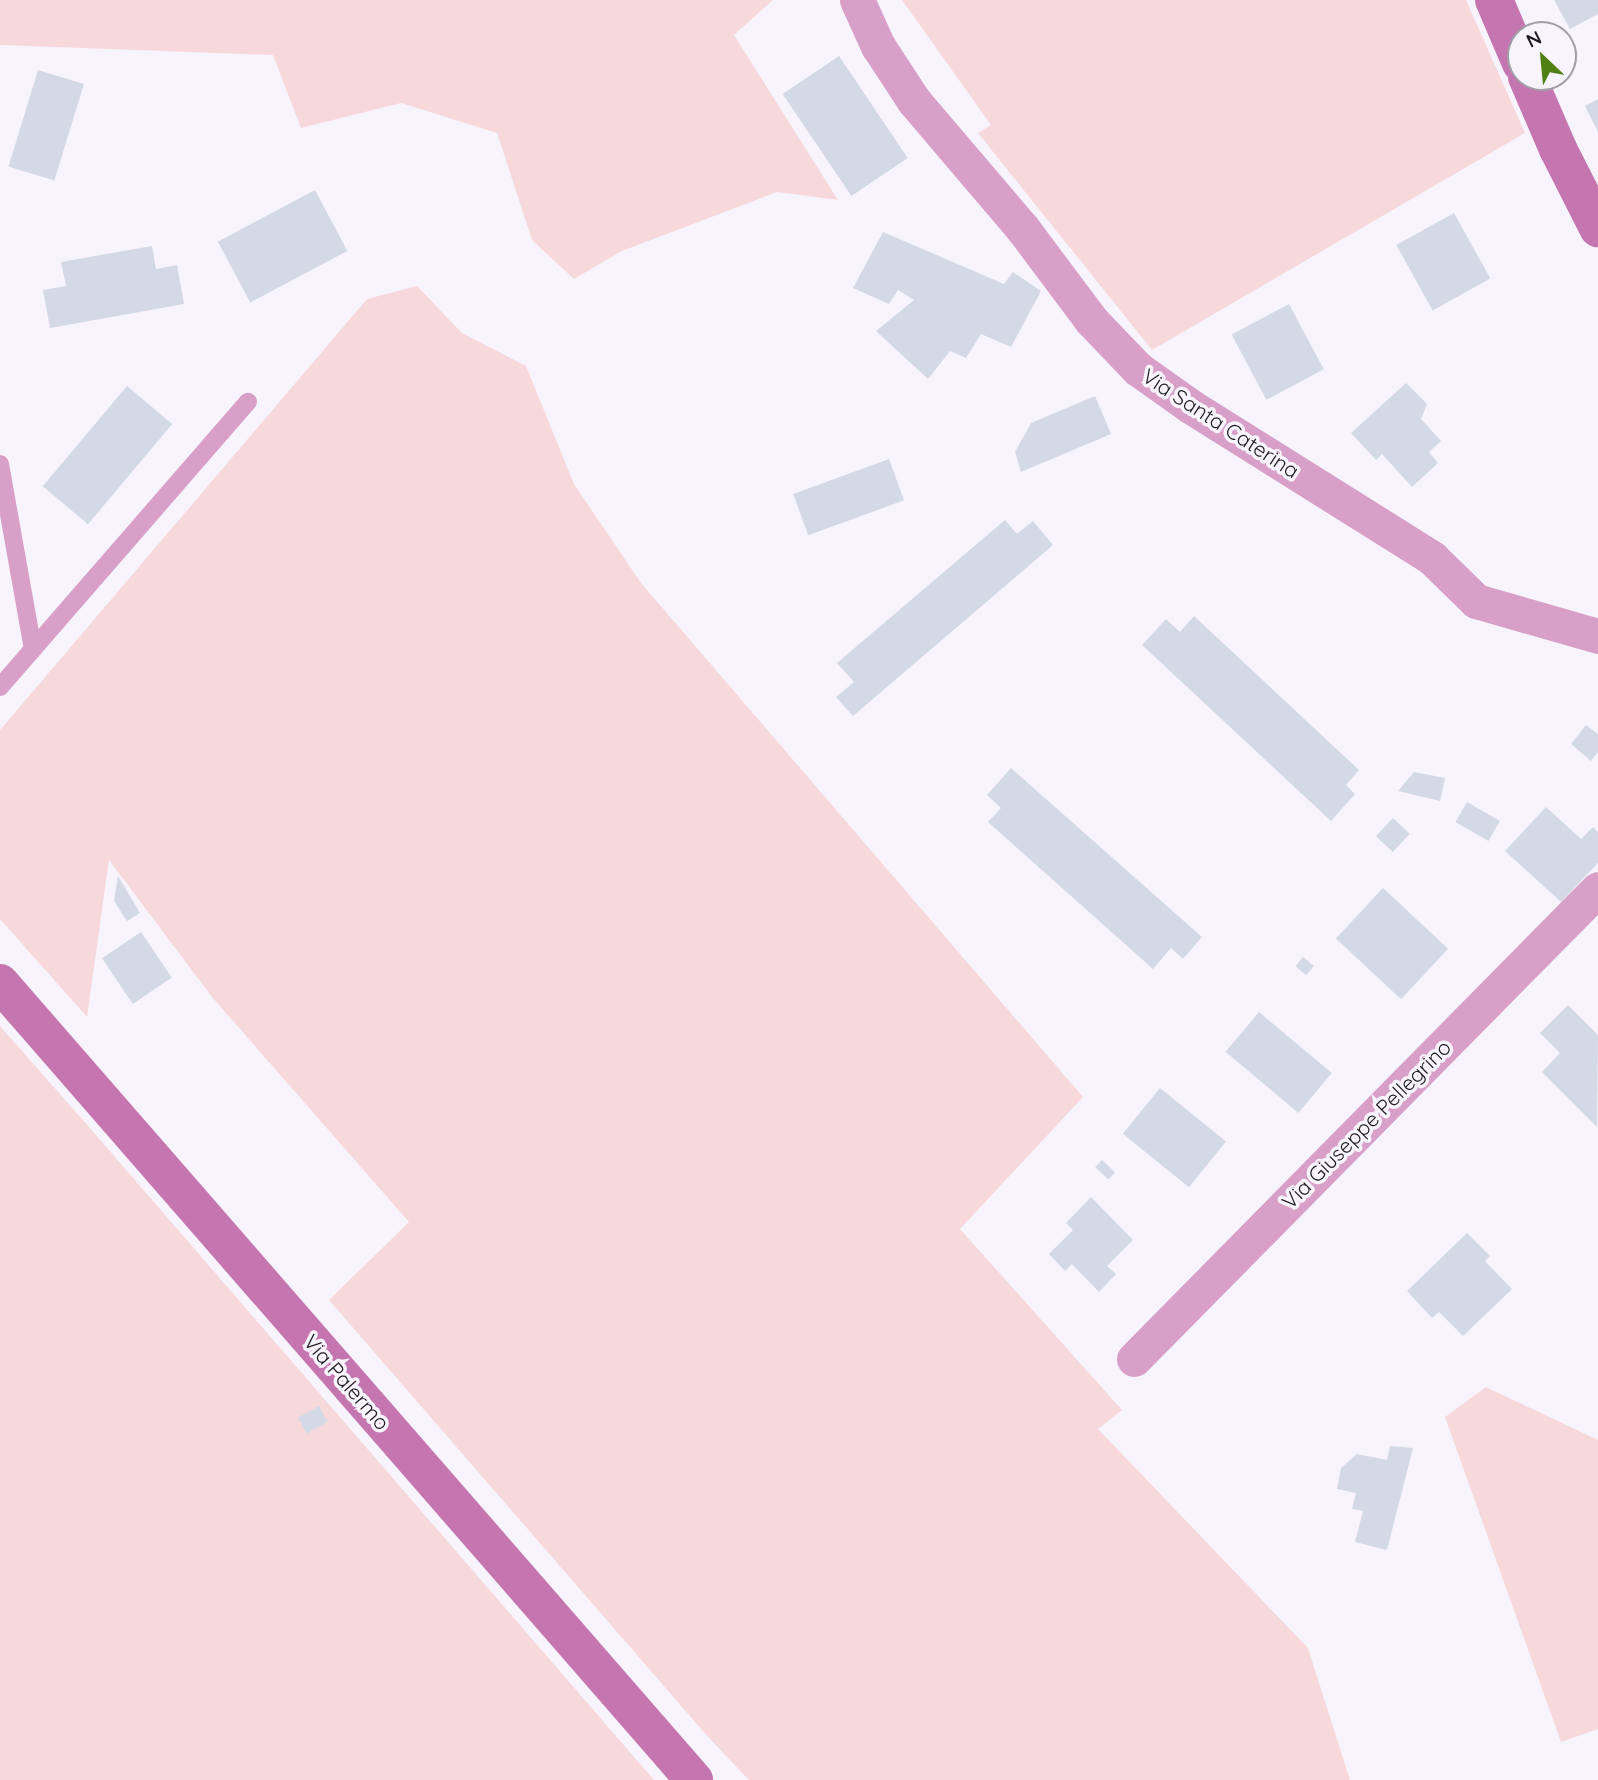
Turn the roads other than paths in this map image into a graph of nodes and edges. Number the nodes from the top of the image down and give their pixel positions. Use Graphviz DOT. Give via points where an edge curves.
graph roads {
  1 [pos="857,0"];
  2 [pos="1494,0"];
  3 [pos="1507,30"];
  4 [pos="1533,91"];
  5 [pos="1598,228"];
  6 [pos="248,402"];
  7 [pos="0,464"];
  8 [pos="1598,636"];
  9 [pos="33,649"];
  10 [pos="0,687"];
  11 [pos="1598,889"];
  12 [pos="3,991"];
  13 [pos="1134,1359"];
  14 [pos="694,1780"];
  1 -- 8 [label="street, Via Santa Caterina" via="878,46 914,101 1023,229 1091,320 1138,369 1432,558 1476,601"];
  2 -- 3 [label="street"];
  4 -- 5 [label="street"];
  6 -- 9 [label="lane"];
  7 -- 9 [label="lane"];
  9 -- 10 [label="lane"];
  11 -- 13 [label="street, Via Giuseppe Pellegrino"];
  12 -- 14 [label="street, Via Palermo"];
}
